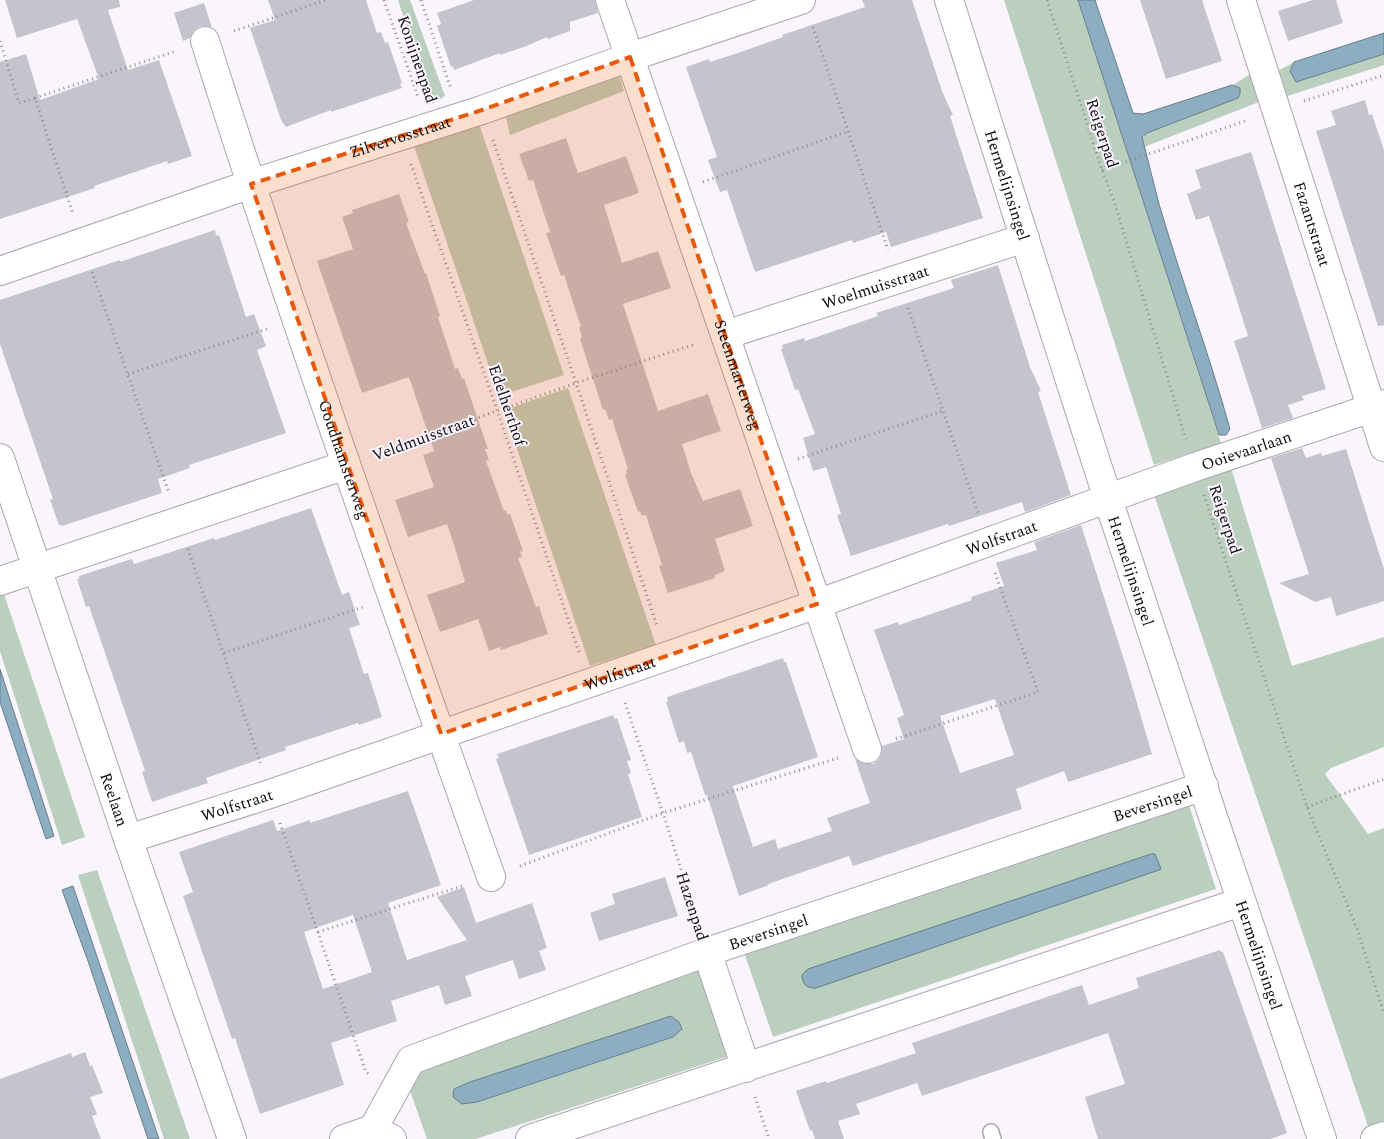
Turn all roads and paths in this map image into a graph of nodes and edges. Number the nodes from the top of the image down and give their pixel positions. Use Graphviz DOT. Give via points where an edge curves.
graph roads {
  1 [pos="384,0"];
  2 [pos="420,0"];
  3 [pos="610,0"];
  4 [pos="801,0"];
  5 [pos="948,0"];
  6 [pos="1047,0"];
  7 [pos="1241,0"];
  8 [pos="0,40"];
  9 [pos="205,41"];
  10 [pos="630,57"];
  11 [pos="472,113"];
  12 [pos="428,126"];
  13 [pos="849,131"];
  14 [pos="401,135"];
  15 [pos="1154,152"];
  16 [pos="1102,170"];
  17 [pos="250,184"];
  18 [pos="676,192"];
  19 [pos="1025,238"];
  20 [pos="82,243"];
  21 [pos="0,271"];
  22 [pos="297,319"];
  23 [pos="725,335"];
  24 [pos="128,374"];
  25 [pos="576,383"];
  26 [pos="1378,406"];
  27 [pos="498,410"];
  28 [pos="942,411"];
  29 [pos="1384,447"];
  30 [pos="0,458"];
  31 [pos="346,465"];
  32 [pos="1195,467"];
  33 [pos="771,468"];
  34 [pos="1108,498"];
  35 [pos="178,520"];
  36 [pos="984,544"];
  37 [pos="36,568"];
  38 [pos="0,580"];
  39 [pos="392,597"];
  40 [pos="817,604"];
  41 [pos="224,653"];
  42 [pos="667,655"];
  43 [pos="615,674"];
  44 [pos="590,683"];
  45 [pos="441,734"];
  46 [pos="867,749"];
  47 [pos="1384,779"];
  48 [pos="1204,786"];
  49 [pos="270,794"];
  50 [pos="1307,807"];
  51 [pos="663,813"];
  52 [pos="128,839"];
  53 [pos="491,876"];
  54 [pos="1241,902"];
  55 [pos="318,932"];
  56 [pos="707,952"];
  57 [pos="1384,1014"];
  58 [pos="746,1068"];
  59 [pos="396,1089"];
  60 [pos="382,1134"];
  61 [pos="1384,1136"];
  62 [pos="232,1139"];
  63 [pos="344,1139"];
  64 [pos="530,1139"];
  65 [pos="769,1139"];
  66 [pos="1322,1139"];
  67 [pos="1374,1139"];
  1 -- 12 [label="path, Konijnenpad"];
  2 -- 11 [label="path"];
  3 -- 10 [label="street, Steenmarterweg"];
  4 -- 10 [label="street, Zilvervosstraat"];
  5 -- 19 [label="street, Hermelijnsingel"];
  6 -- 16 [label="path, Reigerpad"];
  7 -- 26 [label="street, Fazantstraat"];
  8 -- 20 [label="path" via="19,104 35,98"];
  9 -- 17 [label="street, Goudhamsterweg"];
  10 -- 11 [label="street, Zilvervosstraat"];
  10 -- 18 [label="street, Steenmarterweg"];
  11 -- 12 [label="street, Zilvervosstraat"];
  11 -- 25 [label="path"];
  12 -- 14 [label="street, Zilvervosstraat"];
  13 -- 18 [label="path"];
  14 -- 17 [label="street, Zilvervosstraat"];
  14 -- 27 [label="path, Edelherthof"];
  15 -- 16 [label="path"];
  16 -- 32 [label="path, Reigerpad"];
  17 -- 20 [label="street, Zilvervosstraat"];
  17 -- 22 [label="street, Goudhamsterweg"];
  18 -- 23 [label="street, Steenmarterweg"];
  19 -- 23 [label="street, Woelmuisstraat"];
  19 -- 34 [label="street, Hermelijnsingel"];
  20 -- 21 [label="street, Zilvervosstraat"];
  20 -- 24 [label="path"];
  22 -- 24 [label="path"];
  22 -- 31 [label="street, Goudhamsterweg"];
  23 -- 25 [label="path, Veldmuisstraat"];
  23 -- 33 [label="street, Steenmarterweg"];
  24 -- 35 [label="path"];
  25 -- 27 [label="path, Veldmuisstraat"];
  25 -- 42 [label="path"];
  26 -- 29 [label="street, Fazantstraat"];
  26 -- 32 [label="street, Ooievaarlaan"];
  27 -- 31 [label="path, Veldmuisstraat"];
  27 -- 44 [label="path, Edelherthof"];
  28 -- 33 [label="path"];
  30 -- 37 [label="street, Reelaan"];
  31 -- 35 [label="street"];
  31 -- 39 [label="street, Goudhamsterweg"];
  32 -- 34 [label="street, Ooievaarlaan"];
  32 -- 50 [label="path, Reigerpad"];
  33 -- 40 [label="street, Steenmarterweg"];
  34 -- 36 [label="street, Wolfstraat"];
  34 -- 48 [label="street, Hermelijnsingel"];
  35 -- 37 [label="street"];
  35 -- 41 [label="path"];
  36 -- 40 [label="street, Wolfstraat"];
  36 -- 46 [label="path" via="1038,692"];
  37 -- 38 [label="street"];
  37 -- 52 [label="street, Reelaan"];
  39 -- 41 [label="path"];
  39 -- 45 [label="street, Goudhamsterweg"];
  40 -- 42 [label="street, Wolfstraat"];
  40 -- 46 [label="street, Steenmarterweg"];
  41 -- 49 [label="path"];
  42 -- 43 [label="street, Wolfstraat"];
  43 -- 44 [label="street, Wolfstraat"];
  43 -- 51 [label="path, Hazenpad"];
  44 -- 45 [label="street, Wolfstraat"];
  45 -- 49 [label="street, Wolfstraat"];
  45 -- 53 [label="street, Goudhamsterweg"];
  46 -- 51 [label="path"];
  47 -- 50 [label="path"];
  48 -- 54 [label="street, Hermelijnsingel"];
  48 -- 56 [label="street, Beversingel"];
  49 -- 52 [label="street, Wolfstraat"];
  49 -- 55 [label="path"];
  50 -- 57 [label="path, Reigerpad" via="1358,931"];
  51 -- 53 [label="path"];
  51 -- 56 [label="path, Hazenpad"];
  52 -- 62 [label="street, Reelaan"];
  53 -- 55 [label="path"];
  54 -- 58 [label="street"];
  54 -- 66 [label="street, Hermelijnsingel"];
  55 -- 59 [label="path" via="366,1072"];
  56 -- 58 [label="street, Hazenpad"];
  56 -- 59 [label="street, Beversingel" via="411,1060"];
  58 -- 64 [label="street"];
  58 -- 65 [label="path"];
  59 -- 60 [label="street, Beversingel"];
  60 -- 63 [label="street, Beversingel"];
  61 -- 67 [label="street"];
}
